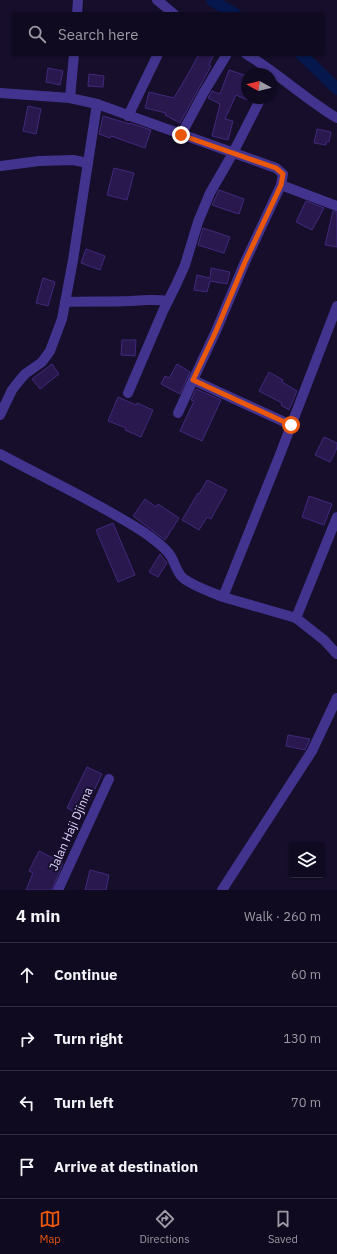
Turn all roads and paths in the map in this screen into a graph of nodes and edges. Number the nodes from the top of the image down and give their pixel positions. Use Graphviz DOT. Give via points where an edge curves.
graph roads {
  1 [pos="78,0"];
  2 [pos="156,0"];
  3 [pos="77,12"];
  4 [pos="171,12"];
  5 [pos="74,56"];
  6 [pos="157,56"];
  7 [pos="226,56"];
  8 [pos="248,56"];
  9 [pos="263,68"];
  10 [pos="277,78"];
  11 [pos="0,93"];
  12 [pos="70,98"];
  13 [pos="97,104"];
  14 [pos="258,104"];
  15 [pos="128,116"];
  16 [pos="337,118"];
  17 [pos="181,135"];
  18 [pos="234,153"];
  19 [pos="88,163"];
  20 [pos="1,166"];
  21 [pos="281,185"];
  22 [pos="337,206"];
  23 [pos="168,301"];
  24 [pos="65,302"];
  25 [pos="337,306"];
  26 [pos="193,380"];
  27 [pos="128,393"];
  28 [pos="178,412"];
  29 [pos="0,415"];
  30 [pos="291,425"];
  31 [pos="0,454"];
  32 [pos="337,517"];
  33 [pos="223,597"];
  34 [pos="296,618"];
  35 [pos="337,654"];
  36 [pos="337,698"];
  37 [pos="109,779"];
  38 [pos="58,890"];
  39 [pos="222,890"];
  1 -- 3 [label="street"];
  2 -- 4 [label="street"];
  5 -- 12 [label="street"];
  6 -- 15 [label="street"];
  7 -- 17 [label="street"];
  8 -- 9 [label="street"];
  10 -- 16 [label="street"];
  11 -- 12 [label="street"];
  12 -- 13 [label="street"];
  13 -- 15 [label="street"];
  13 -- 19 [label="street"];
  14 -- 18 [label="street"];
  15 -- 17 [label="street"];
  17 -- 18 [label="street"];
  18 -- 21 [label="street" via="281,171"];
  18 -- 23 [label="street" via="210,193 185,266"];
  19 -- 20 [label="street" via="73,160 39,161"];
  19 -- 24 [label="street"];
  21 -- 22 [label="street"];
  21 -- 26 [label="street"];
  23 -- 24 [label="street" via="142,299"];
  23 -- 27 [label="street"];
  24 -- 29 [label="street" via="62,319 50,351 42,362 19,381"];
  25 -- 30 [label="street"];
  26 -- 28 [label="street"];
  26 -- 30 [label="street"];
  30 -- 33 [label="street"];
  31 -- 33 [label="street" via="101,507 145,534 170,556 182,577"];
  32 -- 34 [label="street"];
  33 -- 34 [label="street"];
  34 -- 35 [label="street"];
  36 -- 39 [label="street" via="312,751"];
  37 -- 38 [label="street, Jalan Haji Djinna"];
}
